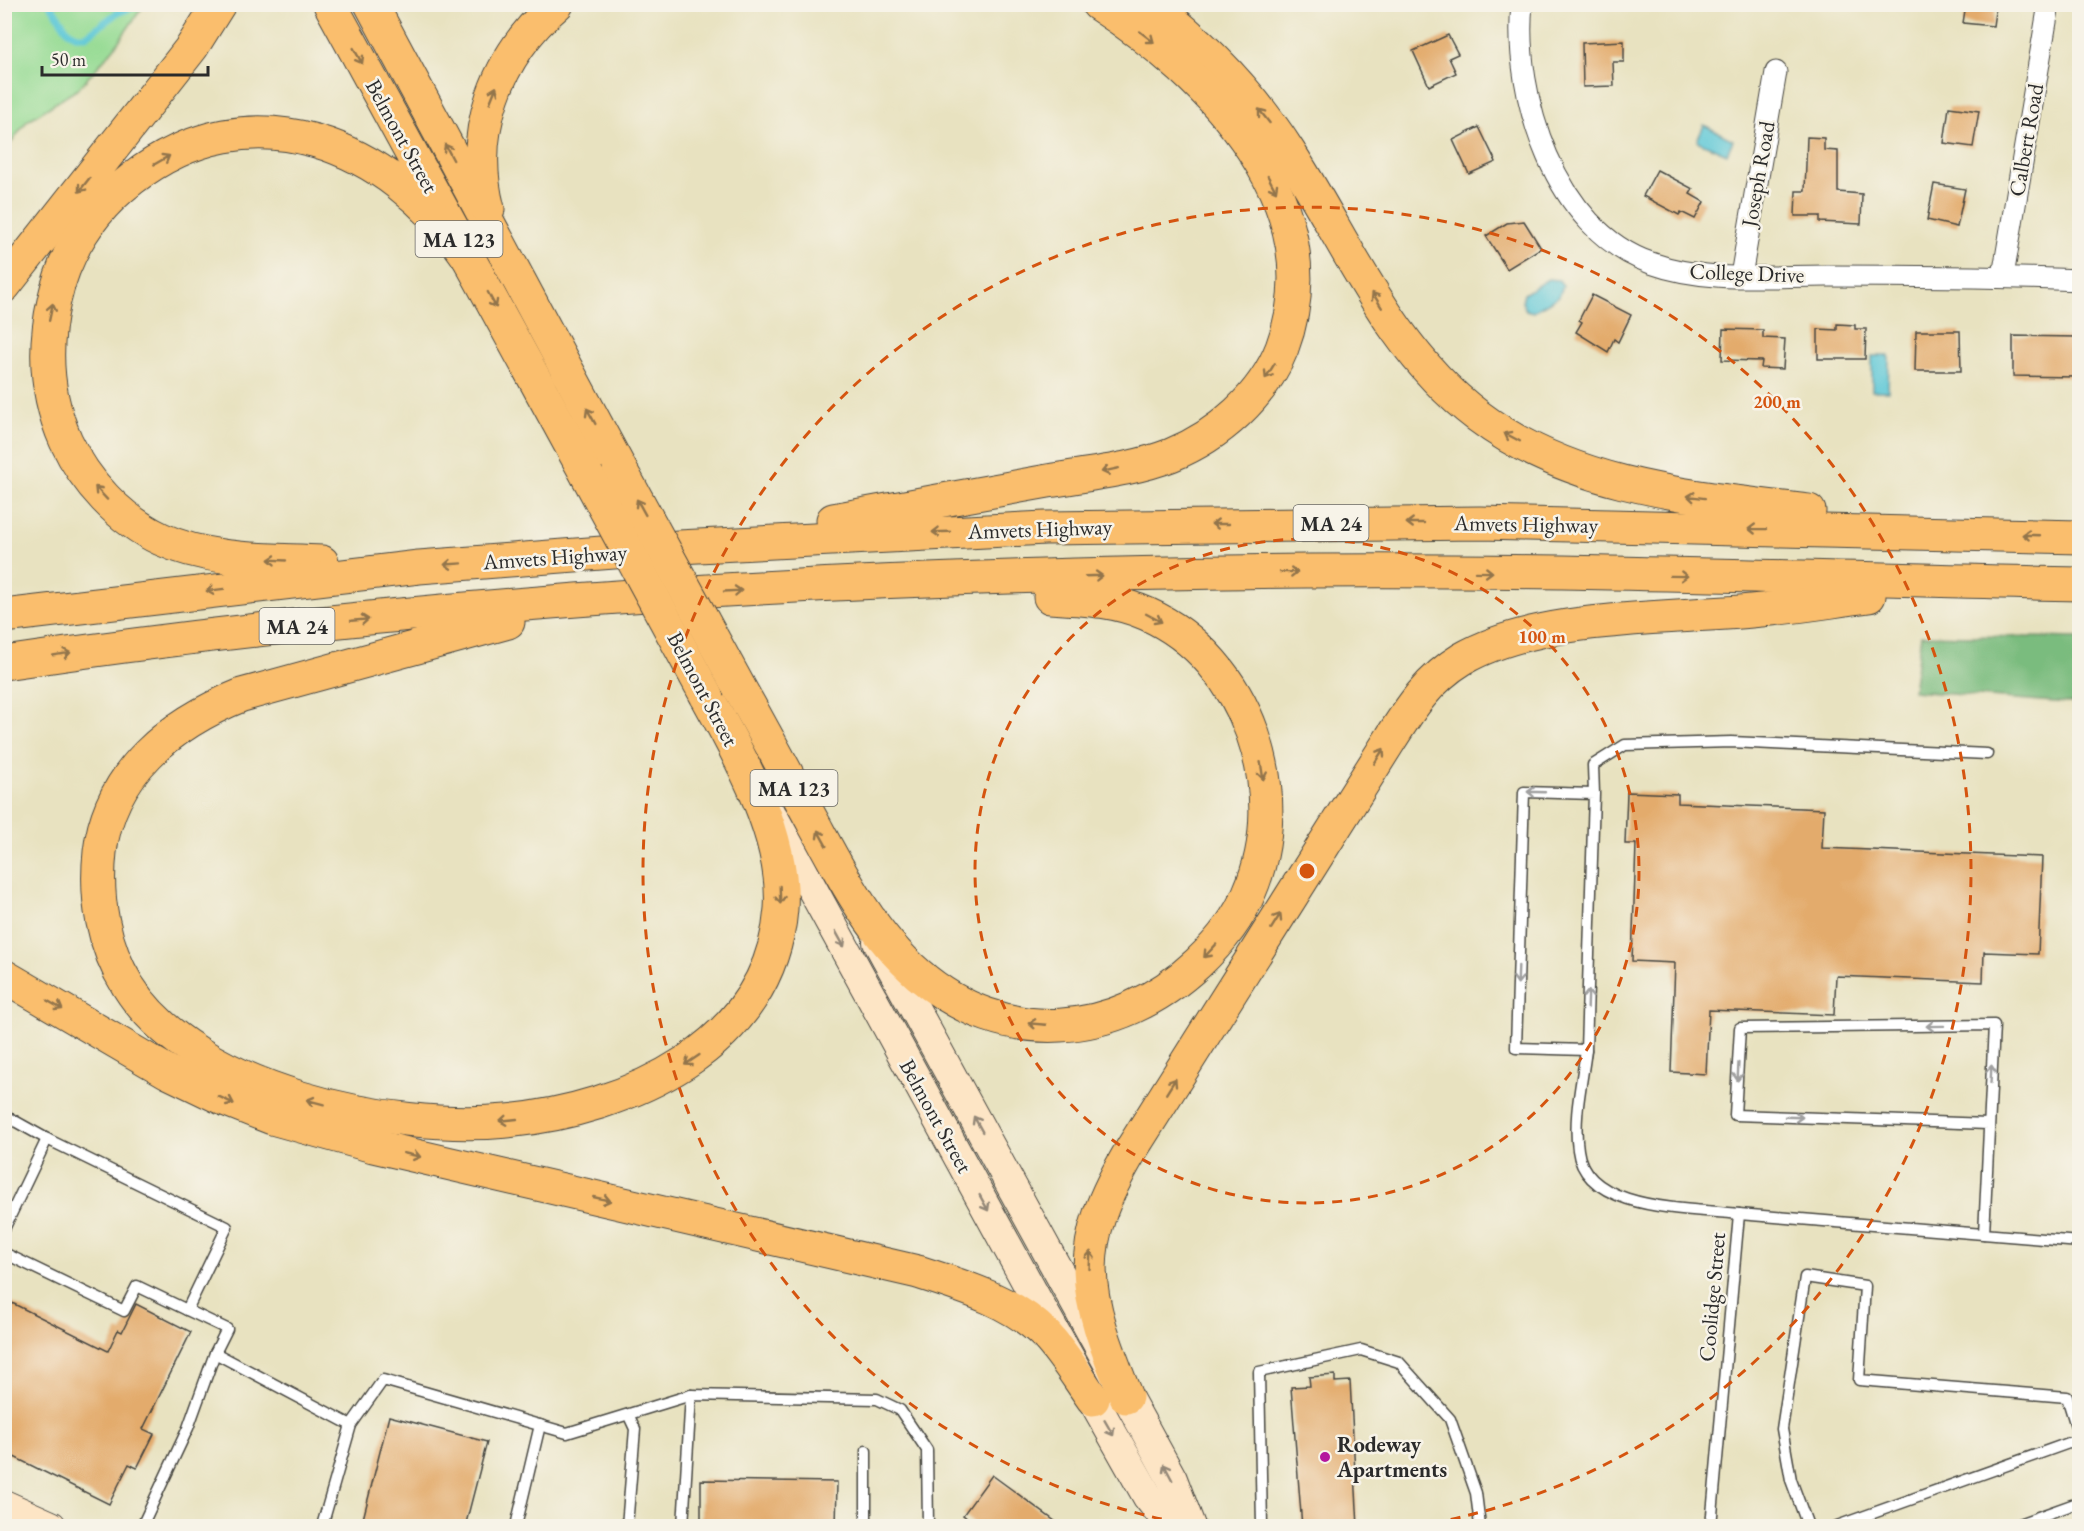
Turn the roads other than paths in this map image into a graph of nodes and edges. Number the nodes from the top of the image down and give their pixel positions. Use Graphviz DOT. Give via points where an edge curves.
graph roads {
  1 [pos="219,4"];
  2 [pos="330,4"];
  3 [pos="371,4"];
  4 [pos="557,4"];
  5 [pos="1098,4"];
  6 [pos="1151,4"];
  7 [pos="1522,4"];
  8 [pos="2049,4"];
  9 [pos="1776,72"];
  10 [pos="503,254"];
  11 [pos="468,257"];
  12 [pos="1741,276"];
  13 [pos="2003,276"];
  14 [pos="2079,280"];
  15 [pos="4,286"];
  16 [pos="1983,534"];
  17 [pos="2079,537"];
  18 [pos="679,547"];
  19 [pos="419,567"];
  20 [pos="1985,582"];
  21 [pos="2079,584"];
  22 [pos="847,585"];
  23 [pos="591,600"];
  24 [pos="4,616"];
  25 [pos="4,663"];
  26 [pos="731,741"];
  27 [pos="1987,754"];
  28 [pos="1594,794"];
  29 [pos="850,889"];
  30 [pos="4,976"];
  31 [pos="1587,1050"];
  32 [pos="4,1114"];
  33 [pos="1988,1124"];
  34 [pos="47,1139"];
  35 [pos="1739,1214"];
  36 [pos="4,1229"];
  37 [pos="1984,1234"];
  38 [pos="2079,1242"];
  39 [pos="4,1252"];
  40 [pos="187,1310"];
  41 [pos="215,1353"];
  42 [pos="691,1395"];
  43 [pos="1126,1397"];
  44 [pos="1093,1399"];
  45 [pos="628,1416"];
  46 [pos="351,1425"];
  47 [pos="540,1425"];
  48 [pos="2079,1439"];
  49 [pos="867,1451"];
  50 [pos="2079,1502"];
  51 [pos="4,1504"];
  52 [pos="51,1527"];
  53 [pos="142,1527"];
  54 [pos="322,1527"];
  55 [pos="516,1527"];
  56 [pos="627,1527"];
  57 [pos="683,1527"];
  58 [pos="866,1527"];
  59 [pos="928,1527"];
  60 [pos="1171,1527"];
  61 [pos="1190,1527"];
  62 [pos="1262,1527"];
  63 [pos="1480,1527"];
  64 [pos="1711,1527"];
  65 [pos="1808,1527"];
  66 [pos="1837,1527"];
  67 [pos="2013,1527"];
  1 -- 15 [label="highway, one-way" via="192,46"];
  2 -- 11 [label="highway, Belmont Street / MA 123, one-way"];
  10 -- 3 [label="highway, Belmont Street / MA 123, one-way"];
  10 -- 4 [label="highway, one-way" via="482,179 482,130 505,67 541,18"];
  5 -- 18 [label="highway, one-way" via="1153,41 1217,104 1254,152 1282,205 1296,262 1292,310 1278,358 1257,390 1218,428 1187,447 1150,461"];
  16 -- 6 [label="highway, one-way" via="1661,493 1599,476 1502,432 1461,402 1410,347 1378,302 1290,154 1246,93 1201,45"];
  7 -- 12 [label="street, College Drive" via="1522,47 1537,128 1557,176 1579,209 1609,239 1648,263 1680,271"];
  8 -- 13 [label="street, Calbert Road"];
  9 -- 12 [label="street, Joseph Road"];
  29 -- 10 [label="highway, Belmont Street / MA 123, one-way, bridge"];
  19 -- 11 [label="highway, one-way" via="237,558 161,539 134,523 89,480 58,424 47,370 49,321 68,257 101,207 120,188 164,157 214,137 251,133 297,136 368,162 417,197 450,231"];
  11 -- 26 [label="highway, Belmont Street / MA 123, one-way, bridge"];
  12 -- 13 [label="street, College Drive"];
  13 -- 14 [label="street, College Drive"];
  17 -- 16 [label="highway, Amvets Highway / MA 24, one-way"];
  16 -- 18 [label="highway, Amvets Highway / MA 24, one-way" via="1480,523 1215,524 892,534"];
  18 -- 19 [label="highway, Amvets Highway / MA 24, one-way"];
  19 -- 24 [label="highway, Amvets Highway / MA 24, one-way"];
  20 -- 21 [label="highway, Amvets Highway / MA 24"];
  22 -- 20 [label="highway, Amvets Highway / MA 24, one-way" via="1308,571"];
  43 -- 20 [label="highway, one-way" via="1101,1332 1090,1282 1093,1235 1106,1195 1390,740 1429,684 1476,651 1534,632 1753,611"];
  23 -- 22 [label="highway, Amvets Highway / MA 24, one-way"];
  22 -- 29 [label="highway, one-way" via="1094,599 1156,619 1202,651 1240,704 1260,759 1266,813 1258,868 1249,894 1210,952 1157,996 1095,1022 1012,1022 954,999 897,955"];
  25 -- 23 [label="highway, Amvets Highway / MA 24, one-way" via="310,624"];
  26 -- 23 [label="highway, one-way" via="756,794 777,861 781,910 773,948 753,997 735,1021 716,1042 659,1078 589,1105 507,1121 446,1122 376,1115 299,1097 234,1072 175,1036 150,1013 129,988 104,930 98,871 108,816 119,792 150,750 192,718 242,695"];
  26 -- 44 [label="main road, Belmont Street / MA 123, one-way"];
  27 -- 28 [label="lane, Coolidge Street" via="1731,742 1625,745 1593,765"];
  31 -- 28 [label="lane, Coolidge Street, one-way"];
  28 -- 31 [label="lane, one-way" via="1524,792 1516,1048"];
  43 -- 29 [label="main road, Belmont Street / MA 123, one-way"];
  30 -- 44 [label="highway, one-way" via="168,1072 272,1118 384,1149 918,1272 971,1289 1008,1307 1045,1334"];
  31 -- 35 [label="lane, Coolidge Street" via="1576,1119 1581,1166 1590,1179 1626,1200"];
  32 -- 34 [label="lane"];
  33 -- 33 [label="lane, one-way" via="1994,1025 1740,1028 1736,1115"];
  33 -- 37 [label="lane"];
  34 -- 36 [label="lane"];
  34 -- 40 [label="lane" via="227,1227"];
  35 -- 37 [label="lane"];
  35 -- 64 [label="lane, Coolidge Street"];
  37 -- 38 [label="lane"];
  39 -- 40 [label="lane" via="124,1311 137,1286"];
  40 -- 41 [label="lane" via="227,1329"];
  41 -- 46 [label="lane"];
  41 -- 53 [label="lane" via="188,1428"];
  42 -- 45 [label="lane"];
  42 -- 57 [label="lane"];
  42 -- 59 [label="lane" via="877,1399 900,1410 927,1450"];
  61 -- 43 [label="main road, Belmont Street / MA 123, one-way" via="1172,1479"];
  44 -- 60 [label="main road, Belmont Street / MA 123, one-way" via="1148,1497"];
  45 -- 47 [label="lane" via="567,1432"];
  45 -- 56 [label="lane" via="635,1429"];
  46 -- 47 [label="lane" via="383,1380"];
  46 -- 54 [label="lane"];
  47 -- 55 [label="lane"];
  48 -- 65 [label="lane" via="2067,1397 1858,1380 1865,1286 1805,1277 1782,1429 1791,1480"];
  48 -- 66 [label="lane"];
  49 -- 58 [label="lane"];
  50 -- 67 [label="lane"];
  51 -- 52 [label="main road"];
  62 -- 63 [label="lane" via="1259,1372 1361,1350 1399,1362 1450,1419 1476,1493"];
}
